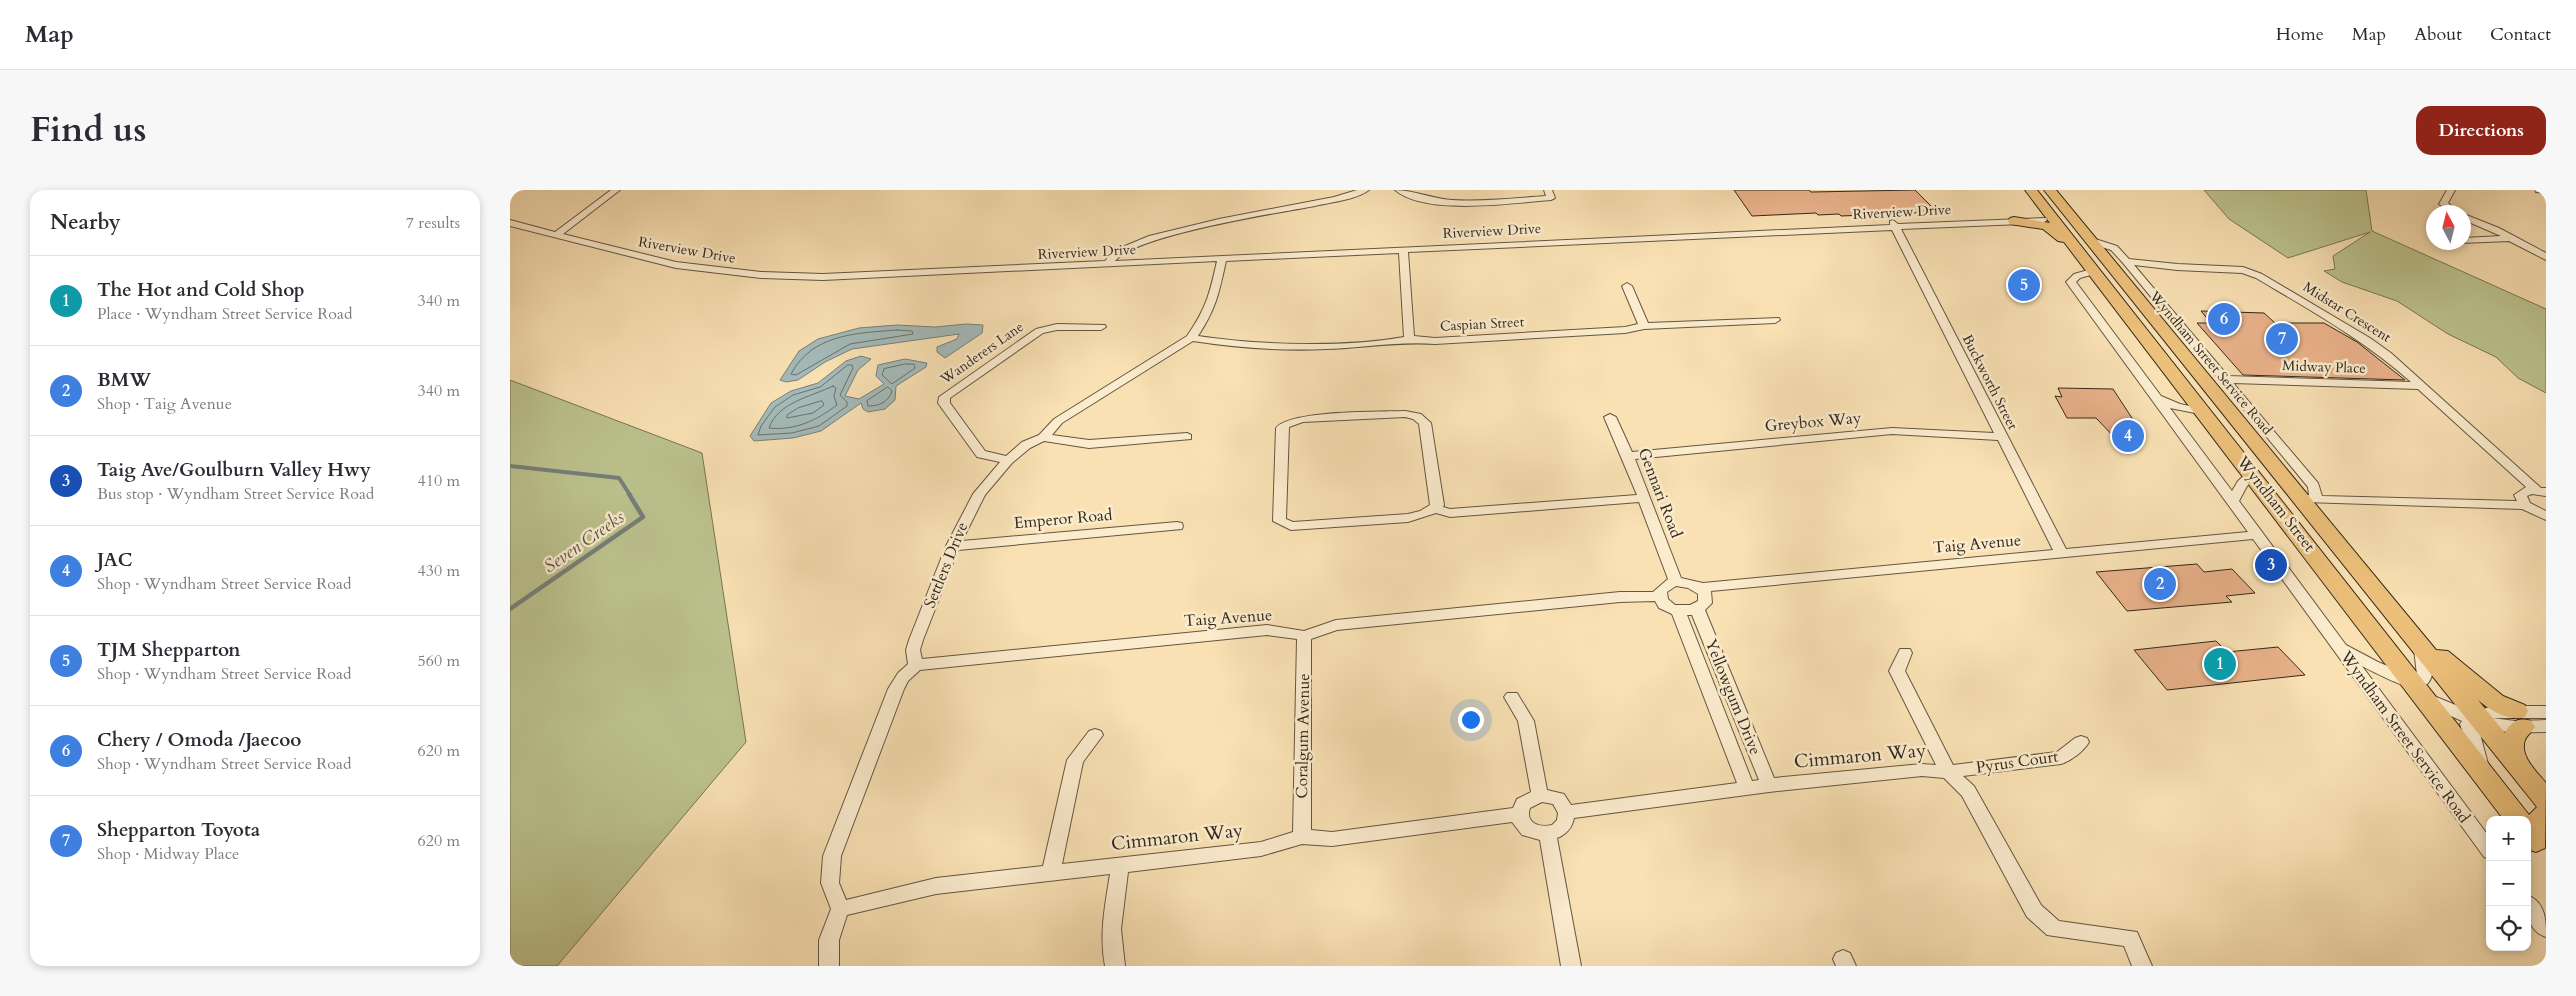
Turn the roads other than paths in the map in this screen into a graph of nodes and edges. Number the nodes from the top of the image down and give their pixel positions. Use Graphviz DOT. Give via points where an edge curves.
graph roads {
  1 [pos="616,190"];
  2 [pos="1365,190"];
  3 [pos="1398,190"];
  4 [pos="1548,190"];
  5 [pos="2031,190"];
  6 [pos="2045,190"];
  7 [pos="2050,190"];
  8 [pos="2451,190"];
  9 [pos="2540,190"];
  10 [pos="2546,191"];
  11 [pos="2444,205"];
  12 [pos="2050,217"];
  13 [pos="2471,220"];
  14 [pos="2014,221"];
  15 [pos="510,223"];
  16 [pos="1894,225"];
  17 [pos="2079,225"];
  18 [pos="556,235"];
  19 [pos="2513,238"];
  20 [pos="2092,241"];
  21 [pos="2471,241"];
  22 [pos="1135,244"];
  23 [pos="1402,249"];
  24 [pos="2546,257"];
  25 [pos="1222,259"];
  26 [pos="2126,261"];
  27 [pos="1107,264"];
  28 [pos="1123,264"];
  29 [pos="2095,270"];
  30 [pos="1627,286"];
  31 [pos="1775,320"];
  32 [pos="1644,326"];
  33 [pos="1101,327"];
  34 [pos="1191,338"];
  35 [pos="1409,339"];
  36 [pos="2225,378"];
  37 [pos="2421,386"];
  38 [pos="2157,399"];
  39 [pos="2234,416"];
  40 [pos="1610,417"];
  41 [pos="2210,419"];
  42 [pos="1043,437"];
  43 [pos="1187,437"];
  44 [pos="2002,437"];
  45 [pos="1628,456"];
  46 [pos="1008,460"];
  47 [pos="2252,474"];
  48 [pos="2541,491"];
  49 [pos="1643,494"];
  50 [pos="2308,499"];
  51 [pos="2232,501"];
  52 [pos="2525,505"];
  53 [pos="1436,507"];
  54 [pos="2546,516"];
  55 [pos="1177,526"];
  56 [pos="2257,535"];
  57 [pos="953,546"];
  58 [pos="2062,554"];
  59 [pos="1676,582"];
  60 [pos="1700,588"];
  61 [pos="1659,596"];
  62 [pos="1697,609"];
  63 [pos="1678,611"];
  64 [pos="2404,626"];
  65 [pos="1304,636"];
  66 [pos="2338,645"];
  67 [pos="2420,645"];
  68 [pos="1905,653"];
  69 [pos="916,665"];
  70 [pos="2419,690"];
  71 [pos="1512,697"];
  72 [pos="2546,712"];
  73 [pos="2477,718"];
  74 [pos="2520,719"];
  75 [pos="2546,726"];
  76 [pos="1095,735"];
  77 [pos="2081,742"];
  78 [pos="2519,768"];
  79 [pos="1948,772"];
  80 [pos="2484,774"];
  81 [pos="1769,784"];
  82 [pos="1747,788"];
  83 [pos="1540,795"];
  84 [pos="2546,800"];
  85 [pos="1567,812"];
  86 [pos="1518,814"];
  87 [pos="2546,814"];
  88 [pos="2516,816"];
  89 [pos="1548,834"];
  90 [pos="1302,837"];
  91 [pos="2537,842"];
  92 [pos="2486,847"];
  93 [pos="1120,865"];
  94 [pos="1051,872"];
  95 [pos="2529,906"];
  96 [pos="840,909"];
  97 [pos="2546,928"];
  98 [pos="829,966"];
  99 [pos="1115,966"];
  100 [pos="1571,966"];
  101 [pos="2142,966"];
  1 -- 18 [label="street"];
  2 -- 22 [label="street" via="1295,208 1209,224"];
  3 -- 4 [label="street" via="1450,202 1551,198"];
  5 -- 12 [label="highway, Wyndham Street"];
  6 -- 12 [label="highway"];
  7 -- 17 [label="highway, Wyndham Street"];
  8 -- 11 [label="street"];
  9 -- 10 [label="street"];
  12 -- 14 [label="street, Riverview Drive"];
  12 -- 16 [label="street, Riverview Drive"];
  12 -- 17 [label="highway"];
  12 -- 29 [label="highway, Wyndham Street"];
  13 -- 19 [label="street"];
  14 -- 16 [label="street, Riverview Drive"];
  14 -- 29 [label="highway" via="2039,223 2053,229 2078,257"];
  15 -- 18 [label="street, Riverview Drive"];
  16 -- 23 [label="street, Riverview Drive"];
  16 -- 44 [label="street, Buckworth Street"];
  17 -- 20 [label="highway, Wyndham Street"];
  18 -- 27 [label="street, Riverview Drive" via="676,265 770,276 852,277"];
  19 -- 21 [label="street"];
  19 -- 24 [label="street"];
  20 -- 26 [label="street, Wyndham Street Service Road" via="2114,248"];
  20 -- 39 [label="highway, Wyndham Street"];
  22 -- 27 [label="street" via="1116,253"];
  22 -- 28 [label="street"];
  23 -- 25 [label="street, Riverview Drive"];
  23 -- 35 [label="street"];
  25 -- 28 [label="street, Riverview Drive"];
  25 -- 34 [label="street, Settlers Drive" via="1213,300"];
  26 -- 36 [label="street, Wyndham Street Service Road"];
  26 -- 37 [label="street, Midstar Crescent" via="2186,268 2230,268 2259,276 2366,340"];
  27 -- 28 [label="street, Riverview Drive"];
  29 -- 38 [label="street, Wyndham Street Service Road" via="2077,276 2072,282"];
  29 -- 41 [label="highway, Wyndham Street"];
  30 -- 32 [label="street"];
  31 -- 32 [label="street, Caspian Street"];
  32 -- 35 [label="street, Caspian Street" via="1625,330 1435,341"];
  33 -- 46 [label="street, Wanderers Lane" via="1057,327 1040,331 945,397 944,403 981,454"];
  34 -- 35 [label="street, Caspian Street" via="1231,344 1326,346"];
  34 -- 42 [label="street, Settlers Drive" via="1058,421"];
  36 -- 37 [label="street, Midway Place"];
  36 -- 50 [label="street, Wyndham Street Service Road" via="2314,486"];
  37 -- 48 [label="street, Midstar Crescent"];
  38 -- 41 [label="street"];
  38 -- 51 [label="street, Wyndham Street Service Road"];
  39 -- 41 [label="highway"];
  39 -- 50 [label="highway, Wyndham Street"];
  40 -- 45 [label="street, Gennari Road"];
  41 -- 47 [label="highway, Wyndham Street"];
  42 -- 43 [label="street" via="1089,444"];
  42 -- 46 [label="street, Settlers Drive" via="1026,445"];
  44 -- 45 [label="street, Greybox Way" via="1892,431"];
  44 -- 58 [label="street, Buckworth Street"];
  45 -- 49 [label="street, Gennari Road"];
  46 -- 57 [label="street, Settlers Drive" via="979,494"];
  47 -- 51 [label="street"];
  47 -- 70 [label="highway, Wyndham Street"];
  48 -- 52 [label="street" via="2523,492 2520,495"];
  49 -- 53 [label="street" via="1450,513"];
  49 -- 59 [label="street, Gennari Road"];
  50 -- 52 [label="street"];
  50 -- 64 [label="highway, Wyndham Street"];
  51 -- 56 [label="street, Wyndham Street Service Road"];
  52 -- 54 [label="street"];
  53 -- 53 [label="street" via="1424,515 1408,518 1282,524 1279,522 1282,428 1285,424 1302,420 1405,414 1420,418 1425,423"];
  55 -- 57 [label="street, Emperor Road"];
  56 -- 58 [label="street, Taig Avenue"];
  56 -- 66 [label="street, Wyndham Street Service Road"];
  57 -- 69 [label="street, Settlers Drive" via="913,650"];
  58 -- 60 [label="street, Taig Avenue"];
  59 -- 60 [label="street" via="1691,583"];
  59 -- 61 [label="street" via="1663,587"];
  60 -- 62 [label="street" via="1706,599"];
  61 -- 63 [label="street" via="1666,606"];
  61 -- 65 [label="street" via="1336,624"];
  62 -- 63 [label="street"];
  62 -- 81 [label="street, Yellowgum Drive"];
  63 -- 82 [label="street, Yellowgum Drive"];
  64 -- 67 [label="highway, Wyndham Street"];
  64 -- 74 [label="highway"];
  65 -- 69 [label="street, Taig Avenue" via="1267,630"];
  65 -- 90 [label="street, Coralgum Avenue"];
  66 -- 70 [label="street, Wyndham Street Service Road"];
  66 -- 92 [label="street, Wyndham Street Service Road"];
  67 -- 70 [label="street" via="2426,665 2425,678"];
  67 -- 73 [label="highway, Wyndham Street"];
  68 -- 79 [label="street" via="1897,671"];
  69 -- 96 [label="street" via="896,689 832,856 830,883"];
  70 -- 73 [label="street, Wyndham Street Service Road" via="2448,710"];
  70 -- 80 [label="highway, Wyndham Street"];
  71 -- 83 [label="street" via="1526,721"];
  72 -- 74 [label="street"];
  73 -- 74 [label="street" via="2490,712"];
  73 -- 78 [label="highway, Wyndham Street"];
  73 -- 80 [label="street" via="2468,724"];
  74 -- 75 [label="street"];
  74 -- 78 [label="highway" via="2511,744"];
  76 -- 94 [label="street" via="1075,760"];
  77 -- 79 [label="street, Pyrus Court" via="2061,758"];
  78 -- 84 [label="highway, Wyndham Street"];
  79 -- 81 [label="street, Cimmaron Way" via="1922,770"];
  79 -- 101 [label="street, Cimmaron Way" via="1968,791 2034,911 2054,929 2130,938"];
  80 -- 88 [label="highway, Wyndham Street"];
  81 -- 82 [label="street, Cimmaron Way"];
  82 -- 85 [label="street, Cimmaron Way"];
  83 -- 85 [label="street" via="1558,799"];
  83 -- 86 [label="street" via="1523,804"];
  85 -- 89 [label="street" via="1561,828"];
  86 -- 89 [label="street" via="1527,830"];
  86 -- 90 [label="street, Cimmaron Way" via="1332,839"];
  87 -- 91 [label="highway" via="2536,824"];
  89 -- 100 [label="street"];
  90 -- 93 [label="street, Cimmaron Way" via="1261,849"];
  93 -- 94 [label="street, Cimmaron Way"];
  93 -- 99 [label="street" via="1113,917 1112,956"];
  94 -- 96 [label="street, Cimmaron Way" via="936,886"];
  95 -- 97 [label="street"];
  96 -- 98 [label="street" via="829,940"];
}
